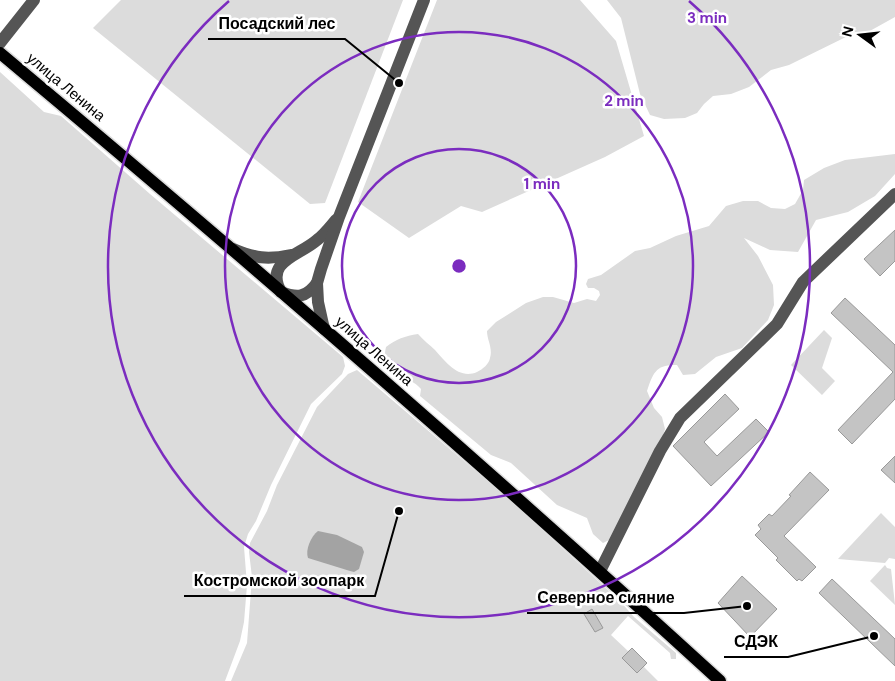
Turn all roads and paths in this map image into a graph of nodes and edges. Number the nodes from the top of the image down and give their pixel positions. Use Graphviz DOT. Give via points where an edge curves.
graph roads {
  1 [pos="34,0"];
  2 [pos="424,0"];
  3 [pos="0,43"];
  4 [pos="0,53"];
  5 [pos="895,194"];
  6 [pos="339,217"];
  7 [pos="228,247"];
  8 [pos="300,252"];
  9 [pos="317,283"];
  10 [pos="281,292"];
  11 [pos="324,330"];
  12 [pos="600,571"];
  13 [pos="720,681"];
  1 -- 3 [label="street"];
  2 -- 6 [label="street"];
  4 -- 7 [label="main road, улица Ленина"];
  5 -- 12 [label="street" via="803,282 777,324 680,418"];
  6 -- 8 [label="street" via="318,240"];
  6 -- 9 [label="street"];
  7 -- 8 [label="street" via="252,257 274,259"];
  7 -- 10 [label="main road, улица Ленина"];
  8 -- 10 [label="street" via="279,266 276,276"];
  9 -- 10 [label="street" via="303,295 293,297"];
  9 -- 11 [label="street"];
  10 -- 11 [label="main road, улица Ленина"];
  11 -- 12 [label="main road, улица Ленина"];
  12 -- 13 [label="main road, улица Ленина"];
}
